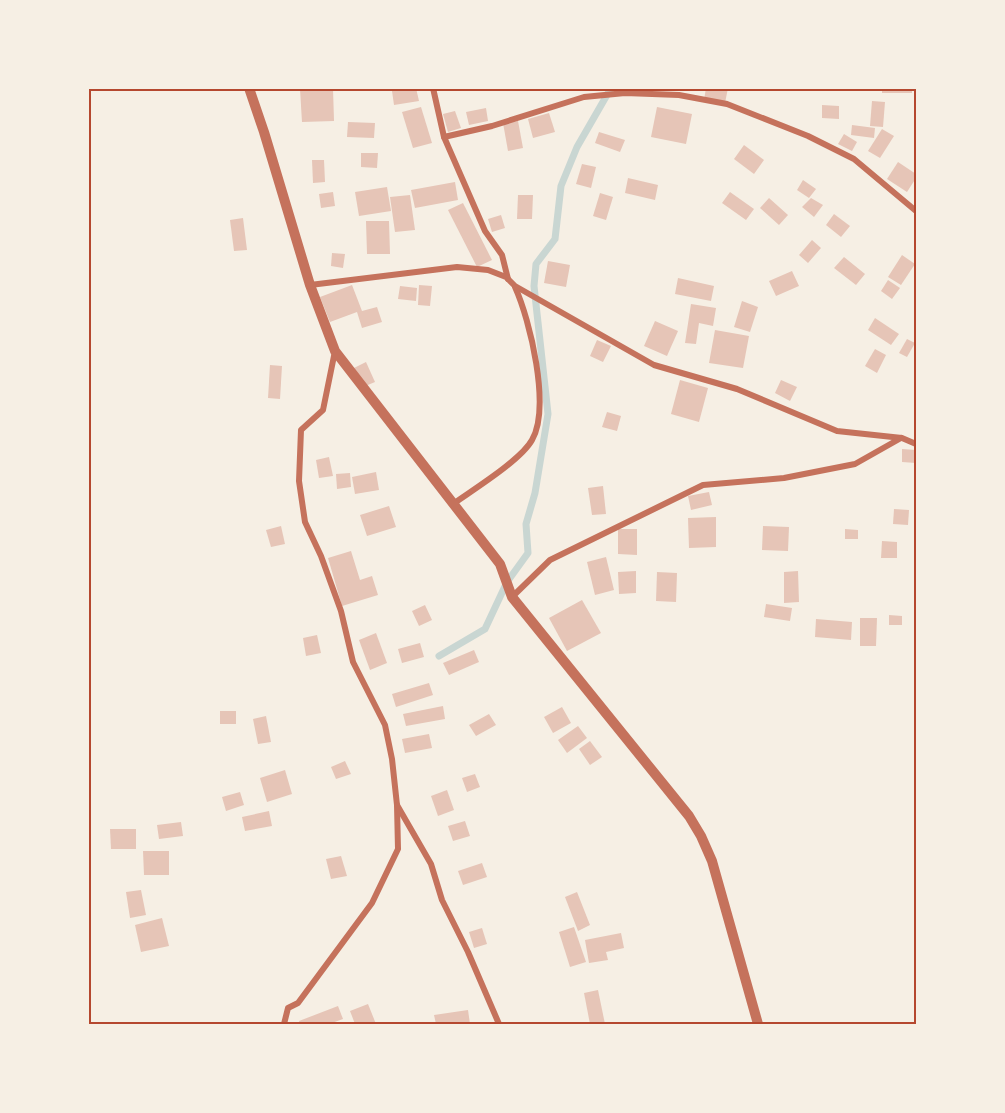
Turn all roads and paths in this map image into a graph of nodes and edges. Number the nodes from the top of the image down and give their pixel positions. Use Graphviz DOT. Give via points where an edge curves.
graph roads {
  1 [pos="249,88"];
  2 [pos="432,88"];
  3 [pos="444,137"];
  4 [pos="916,211"];
  5 [pos="508,279"];
  6 [pos="310,285"];
  7 [pos="515,286"];
  8 [pos="335,351"];
  9 [pos="902,438"];
  10 [pos="916,444"];
  11 [pos="453,504"];
  12 [pos="512,597"];
  13 [pos="397,805"];
  14 [pos="284,1024"];
  15 [pos="499,1024"];
  16 [pos="758,1024"];
  1 -- 6 [label="street"];
  2 -- 3 [label="street"];
  3 -- 4 [label="street" via="584,97 625,93 680,95 727,104 808,136 854,159"];
  3 -- 5 [label="street" via="485,231 502,255"];
  5 -- 6 [label="street" via="488,270 457,267"];
  5 -- 7 [label="street"];
  6 -- 8 [label="street"];
  7 -- 9 [label="street" via="654,365 736,388 837,431"];
  7 -- 11 [label="street" via="531,334 540,395 539,423 521,454"];
  8 -- 11 [label="street"];
  8 -- 13 [label="street" via="323,410 301,430 299,481 305,522 341,611 353,662 385,725"];
  9 -- 10 [label="street"];
  9 -- 12 [label="street" via="855,464 784,478 702,485 550,560"];
  11 -- 12 [label="street" via="500,564"];
  12 -- 16 [label="street" via="701,836 712,861"];
  13 -- 14 [label="street" via="398,849 372,903 298,1003 288,1008"];
  13 -- 15 [label="street" via="431,864 442,900"];
}
